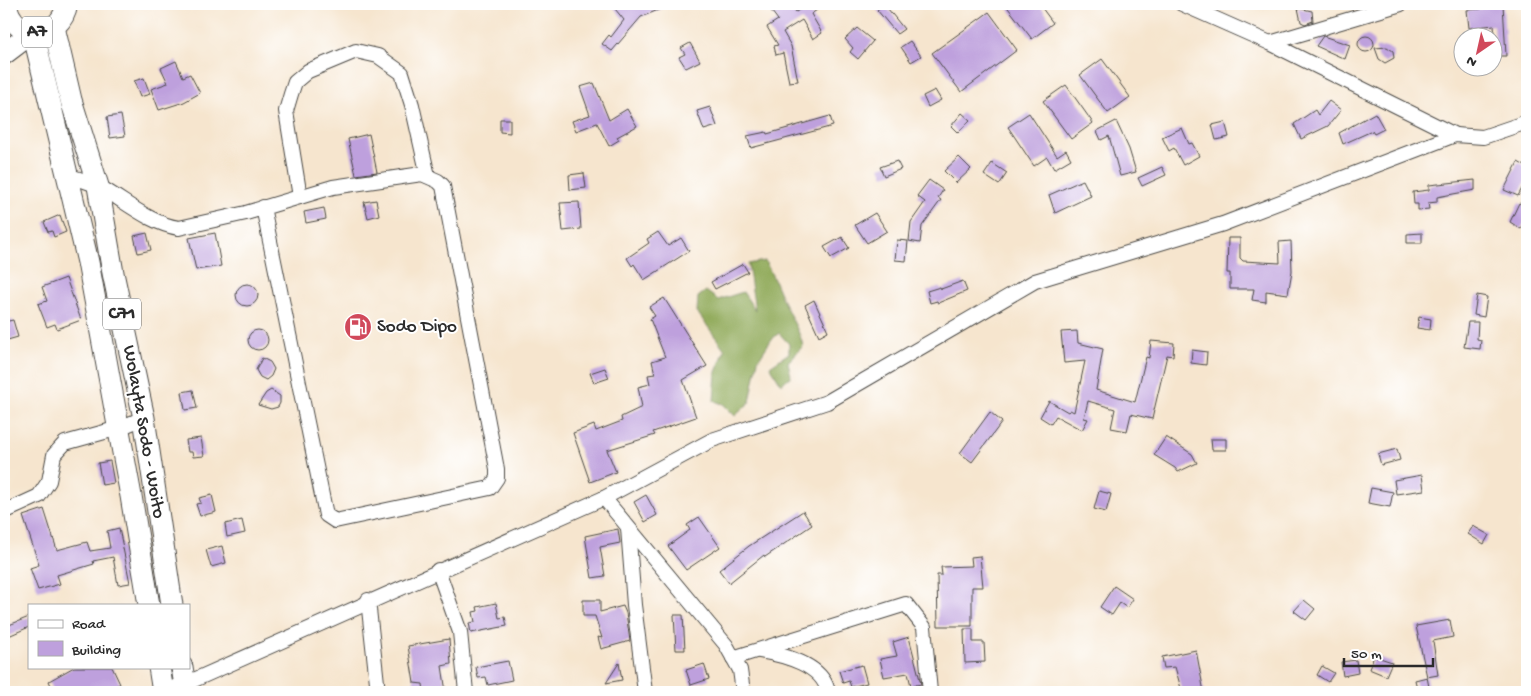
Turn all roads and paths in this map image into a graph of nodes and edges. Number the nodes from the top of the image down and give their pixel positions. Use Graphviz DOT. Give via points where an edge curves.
graph roads {
  1 [pos="67,4"];
  2 [pos="1182,4"];
  3 [pos="1400,4"];
  4 [pos="6,11"];
  5 [pos="54,27"];
  6 [pos="33,32"];
  7 [pos="1270,42"];
  8 [pos="4,54"];
  9 [pos="1527,122"];
  10 [pos="1455,135"];
  11 [pos="67,175"];
  12 [pos="428,176"];
  13 [pos="98,186"];
  14 [pos="300,197"];
  15 [pos="263,206"];
  16 [pos="144,418"];
  17 [pos="119,428"];
  18 [pos="604,498"];
  19 [pos="4,512"];
  20 [pos="628,528"];
  21 [pos="438,570"];
  22 [pos="368,600"];
  23 [pos="149,604"];
  24 [pos="172,604"];
  25 [pos="757,650"];
  26 [pos="733,658"];
  27 [pos="159,668"];
  28 [pos="184,681"];
  29 [pos="162,692"];
  30 [pos="378,692"];
  31 [pos="466,692"];
  32 [pos="645,692"];
  33 [pos="743,692"];
  34 [pos="828,692"];
  35 [pos="930,692"];
  1 -- 5 [label="highway, A7" via="65,13"];
  2 -- 7 [label="street"];
  3 -- 7 [label="street"];
  4 -- 6 [label="highway, A7" via="17,26"];
  5 -- 6 [label="highway, A7"];
  5 -- 13 [label="highway, Wolayta Sodo - Woito / C71" via="71,100"];
  6 -- 8 [label="highway, A7"];
  6 -- 11 [label="highway, Wolayta Sodo - Woito / C71"];
  7 -- 10 [label="street"];
  9 -- 10 [label="street" via="1483,137"];
  10 -- 18 [label="street" via="1223,224 1035,281 827,402 712,440"];
  11 -- 13 [label="street"];
  11 -- 17 [label="highway, Wolayta Sodo - Woito / C71" via="88,262"];
  12 -- 14 [label="street" via="422,174 333,187"];
  12 -- 14 [label="street" via="402,73 378,56 356,51 308,71 295,82 290,94 286,111"];
  12 -- 15 [label="street" via="443,186 497,478 490,488 335,521 326,515 324,508"];
  13 -- 15 [label="street" via="156,220 179,228"];
  13 -- 16 [label="highway, Wolayta Sodo - Woito / C71"];
  14 -- 15 [label="street"];
  16 -- 17 [label="street"];
  16 -- 24 [label="highway, Wolayta Sodo - Woito / C71"];
  17 -- 19 [label="street" via="65,443 54,455 49,481 39,496"];
  17 -- 23 [label="highway, Wolayta Sodo - Woito / C71"];
  18 -- 20 [label="street"];
  18 -- 21 [label="street"];
  20 -- 26 [label="street" via="726,645"];
  20 -- 32 [label="street"];
  21 -- 22 [label="street"];
  21 -- 31 [label="street" via="460,632"];
  22 -- 28 [label="street"];
  22 -- 30 [label="street"];
  25 -- 26 [label="street"];
  25 -- 34 [label="street" via="779,654 810,667 827,686"];
  25 -- 35 [label="street" via="906,604 924,627"];
  26 -- 33 [label="street" via="740,670"];
  27 -- 29 [label="highway"];
  28 -- 29 [label="street"];
}
